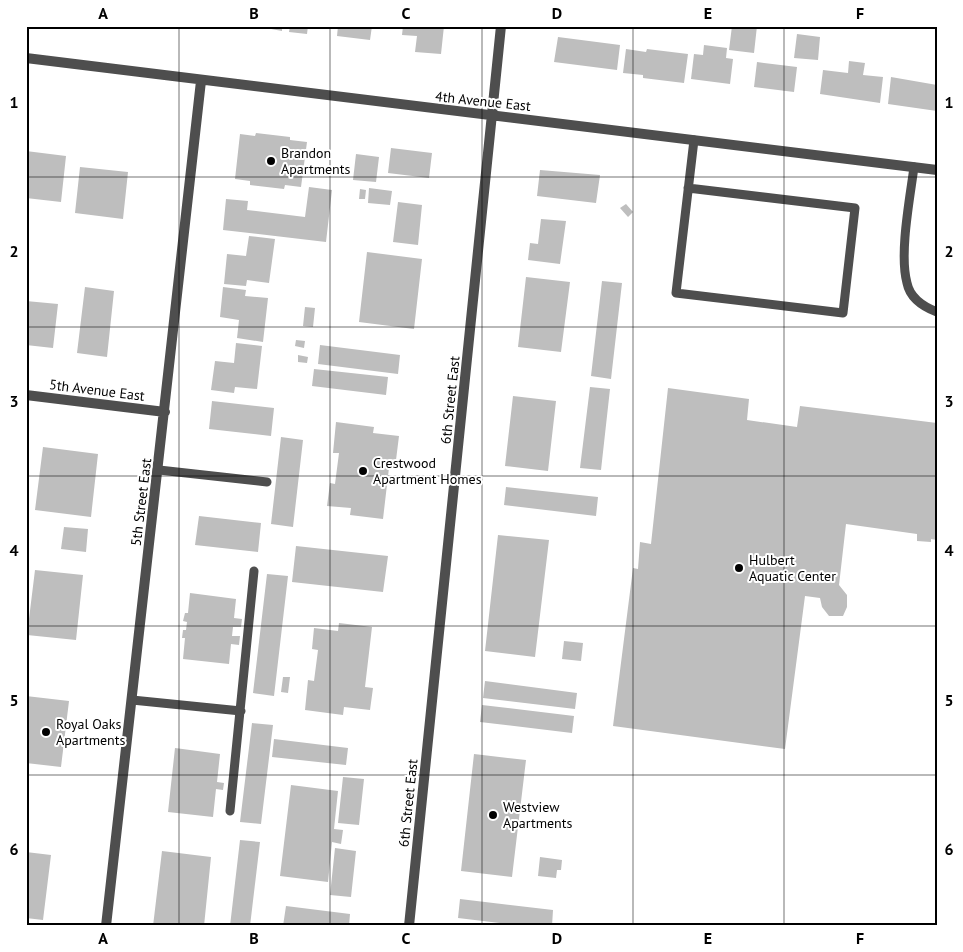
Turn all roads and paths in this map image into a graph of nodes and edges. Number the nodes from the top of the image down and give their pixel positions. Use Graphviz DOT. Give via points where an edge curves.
graph roads {
  1 [pos="501,26"];
  2 [pos="26,58"];
  3 [pos="201,81"];
  4 [pos="492,116"];
  5 [pos="694,140"];
  6 [pos="914,167"];
  7 [pos="937,170"];
  8 [pos="688,188"];
  9 [pos="937,312"];
  10 [pos="26,395"];
  11 [pos="165,412"];
  12 [pos="158,470"];
  13 [pos="267,482"];
  14 [pos="254,571"];
  15 [pos="132,700"];
  16 [pos="241,711"];
  17 [pos="230,811"];
  18 [pos="106,926"];
  19 [pos="409,926"];
  1 -- 4 [label="street, 6th Street East"];
  2 -- 3 [label="street, 4th Avenue East"];
  3 -- 4 [label="street, 4th Avenue East"];
  3 -- 11 [label="street, 5th Street East"];
  4 -- 5 [label="street, 4th Avenue East"];
  4 -- 19 [label="street, 6th Street East"];
  5 -- 6 [label="street, 4th Avenue East"];
  5 -- 8 [label="lane"];
  6 -- 7 [label="street, 4th Avenue East"];
  6 -- 9 [label="lane" via="904,266 907,285 915,298"];
  8 -- 8 [label="lane" via="856,208 843,313 676,293"];
  10 -- 11 [label="street, 5th Avenue East"];
  11 -- 12 [label="street, 5th Street East"];
  12 -- 13 [label="lane"];
  12 -- 15 [label="street, 5th Street East"];
  14 -- 16 [label="lane"];
  15 -- 16 [label="lane"];
  15 -- 18 [label="street, 5th Street East"];
  16 -- 17 [label="lane"];
}
